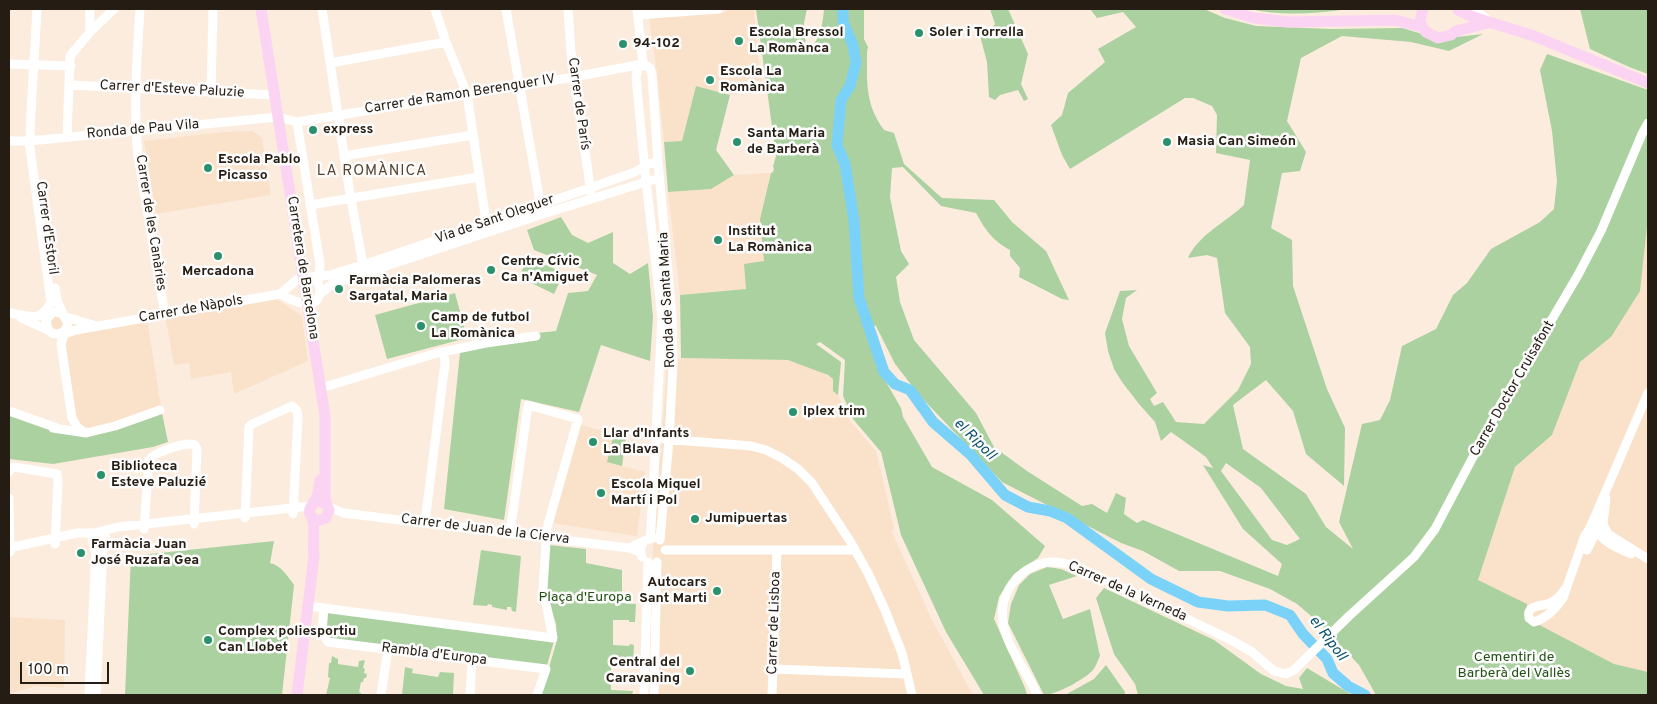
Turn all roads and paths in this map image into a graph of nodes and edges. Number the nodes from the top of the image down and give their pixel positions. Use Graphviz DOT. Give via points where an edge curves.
graph roads {
  1 [pos="37,9"];
  2 [pos="90,9"];
  3 [pos="114,9"];
  4 [pos="140,9"];
  5 [pos="213,9"];
  6 [pos="261,9"];
  7 [pos="312,9"];
  8 [pos="322,9"];
  9 [pos="435,9"];
  10 [pos="506,9"];
  11 [pos="568,9"];
  12 [pos="718,9"];
  13 [pos="1225,9"];
  14 [pos="1422,9"];
  15 [pos="1458,9"];
  16 [pos="1473,9"];
  17 [pos="638,12"];
  18 [pos="1395,20"];
  19 [pos="1492,23"];
  20 [pos="1422,27"];
  21 [pos="1456,31"];
  22 [pos="90,32"];
  23 [pos="446,42"];
  24 [pos="330,63"];
  25 [pos="9,64"];
  26 [pos="34,64"];
  27 [pos="643,64"];
  28 [pos="71,66"];
  29 [pos="574,77"];
  30 [pos="1648,83"];
  31 [pos="70,84"];
  32 [pos="520,86"];
  33 [pos="135,88"];
  34 [pos="211,92"];
  35 [pos="467,94"];
  36 [pos="274,95"];
  37 [pos="337,115"];
  38 [pos="278,117"];
  39 [pos="297,122"];
  40 [pos="1648,123"];
  41 [pos="135,130"];
  42 [pos="473,135"];
  43 [pos="67,137"];
  44 [pos="9,141"];
  45 [pos="31,141"];
  46 [pos="344,156"];
  47 [pos="658,162"];
  48 [pos="645,166"];
  49 [pos="479,177"];
  50 [pos="660,179"];
  51 [pos="646,181"];
  52 [pos="590,188"];
  53 [pos="593,198"];
  54 [pos="351,199"];
  55 [pos="540,204"];
  56 [pos="310,206"];
  57 [pos="543,214"];
  58 [pos="486,228"];
  59 [pos="364,269"];
  60 [pos="309,279"];
  61 [pos="331,280"];
  62 [pos="280,294"];
  63 [pos="320,294"];
  64 [pos="302,303"];
  65 [pos="10,313"];
  66 [pos="47,314"];
  67 [pos="165,315"];
  68 [pos="65,316"];
  69 [pos="101,326"];
  70 [pos="48,330"];
  71 [pos="65,332"];
  72 [pos="536,336"];
  73 [pos="444,352"];
  74 [pos="321,388"];
  75 [pos="1648,393"];
  76 [pos="160,410"];
  77 [pos="9,411"];
  78 [pos="72,418"];
  79 [pos="53,428"];
  80 [pos="86,433"];
  81 [pos="656,439"];
  82 [pos="669,440"];
  83 [pos="324,468"];
  84 [pos="10,470"];
  85 [pos="1610,484"];
  86 [pos="9,498"];
  87 [pos="293,511"];
  88 [pos="311,511"];
  89 [pos="326,512"];
  90 [pos="245,516"];
  91 [pos="194,522"];
  92 [pos="425,522"];
  93 [pos="144,527"];
  94 [pos="510,533"];
  95 [pos="1600,534"];
  96 [pos="99,538"];
  97 [pos="546,538"];
  98 [pos="646,540"];
  99 [pos="660,540"];
  100 [pos="55,541"];
  101 [pos="629,548"];
  102 [pos="665,550"];
  103 [pos="777,550"];
  104 [pos="855,550"];
  105 [pos="9,551"];
  106 [pos="640,552"];
  107 [pos="1583,552"];
  108 [pos="314,556"];
  109 [pos="1648,559"];
  110 [pos="653,562"];
  111 [pos="1565,588"];
  112 [pos="308,606"];
  113 [pos="324,608"];
  114 [pos="1338,628"];
  115 [pos="388,649"];
  116 [pos="472,659"];
  117 [pos="773,669"];
  118 [pos="906,674"];
  119 [pos="89,695"];
  120 [pos="96,695"];
  121 [pos="297,695"];
  122 [pos="381,695"];
  123 [pos="470,695"];
  124 [pos="537,695"];
  125 [pos="644,695"];
  126 [pos="654,695"];
  127 [pos="772,695"];
  128 [pos="912,695"];
  129 [pos="1037,695"];
  1 -- 26 [label="street"];
  2 -- 22 [label="street"];
  3 -- 22 [label="street"];
  4 -- 33 [label="street, Carrer de les Canàries"];
  5 -- 34 [label="street"];
  6 -- 36 [label="main road, Carretera de Barcelona"];
  7 -- 8 [label="street"];
  8 -- 24 [label="street"];
  9 -- 23 [label="street"];
  10 -- 32 [label="street"];
  11 -- 29 [label="street, Carrer de París"];
  12 -- 17 [label="street"];
  13 -- 18 [label="main road" via="1254,18 1287,22"];
  14 -- 18 [label="main road"];
  14 -- 20 [label="main road"];
  15 -- 19 [label="main road"];
  15 -- 21 [label="main road" via="1460,17"];
  16 -- 19 [label="street"];
  17 -- 27 [label="street, Ronda de Santa Maria"];
  18 -- 20 [label="main road"];
  19 -- 21 [label="main road"];
  19 -- 30 [label="main road" via="1534,36"];
  20 -- 21 [label="main road" via="1438,38"];
  22 -- 28 [label="street" via="70,56"];
  23 -- 24 [label="street"];
  23 -- 35 [label="street"];
  24 -- 37 [label="street"];
  25 -- 26 [label="street"];
  26 -- 28 [label="street"];
  26 -- 45 [label="street"];
  27 -- 29 [label="street, Carrer de Ramon Berenguer IV"];
  27 -- 47 [label="street, Ronda de Santa Maria" via="650,68 652,75"];
  27 -- 48 [label="street, Ronda de Santa Maria" via="636,77"];
  28 -- 31 [label="street"];
  29 -- 32 [label="street, Carrer de Ramon Berenguer IV"];
  29 -- 52 [label="street, Carrer de París"];
  31 -- 33 [label="street, Carrer d'Esteve Paluzie"];
  31 -- 43 [label="street"];
  32 -- 35 [label="street, Carrer de Ramon Berenguer IV"];
  32 -- 55 [label="street"];
  33 -- 34 [label="street, Carrer d'Esteve Paluzie"];
  33 -- 41 [label="street, Carrer de les Canàries"];
  34 -- 36 [label="street, Carrer d'Esteve Paluzie"];
  35 -- 37 [label="street, Carrer de Ramon Berenguer IV"];
  35 -- 42 [label="street"];
  36 -- 38 [label="main road, Carretera de Barcelona"];
  37 -- 39 [label="street, Carrer de Ramon Berenguer IV"];
  37 -- 46 [label="street"];
  38 -- 39 [label="street, Carrer de Ramon Berenguer IV"];
  38 -- 41 [label="street, Ronda de Pau Vila"];
  38 -- 60 [label="main road, Carretera de Barcelona"];
  39 -- 56 [label="street"];
  40 -- 114 [label="street, Carrer Doctor Cruisafont" via="1578,275 1502,402 1435,529 1414,557"];
  41 -- 43 [label="street, Ronda de Pau Vila"];
  41 -- 67 [label="street, Carrer de les Canàries"];
  42 -- 46 [label="street"];
  42 -- 49 [label="street"];
  43 -- 45 [label="street, Ronda de Pau Vila"];
  44 -- 45 [label="street, Ronda de Pau Vila"];
  45 -- 66 [label="street, Carrer d'Estoril" via="51,302"];
  45 -- 68 [label="street, Carrer d'Estoril" via="56,292"];
  46 -- 54 [label="street"];
  47 -- 48 [label="street, Via de Sant Oleguer"];
  47 -- 50 [label="street, Ronda de Santa Maria"];
  48 -- 51 [label="street, Ronda de Santa Maria"];
  48 -- 52 [label="street, Via de Sant Oleguer"];
  49 -- 54 [label="street"];
  49 -- 58 [label="street"];
  50 -- 51 [label="street, Via de Sant Oleguer"];
  50 -- 82 [label="street, Ronda de Santa Maria" via="672,317"];
  51 -- 53 [label="street, Via de Sant Oleguer"];
  51 -- 81 [label="street, Ronda de Santa Maria" via="662,317"];
  52 -- 53 [label="street, Carrer de París"];
  52 -- 55 [label="street, Via de Sant Oleguer"];
  53 -- 57 [label="street, Via de Sant Oleguer"];
  54 -- 56 [label="street"];
  54 -- 59 [label="street"];
  55 -- 57 [label="street"];
  55 -- 58 [label="street, Via de Sant Oleguer"];
  56 -- 60 [label="street" via="320,264"];
  57 -- 58 [label="street, Via de Sant Oleguer"];
  58 -- 59 [label="street, Via de Sant Oleguer"];
  59 -- 61 [label="street, Via de Sant Oleguer"];
  60 -- 61 [label="street, Via de Sant Oleguer"];
  60 -- 62 [label="street"];
  60 -- 63 [label="street"];
  60 -- 64 [label="main road, Carretera de Barcelona"];
  61 -- 63 [label="street, Via de Sant Oleguer"];
  62 -- 64 [label="street"];
  62 -- 67 [label="street, Carrer de Nàpols"];
  63 -- 64 [label="street, Via de Sant Oleguer" via="314,302"];
  64 -- 74 [label="main road, Carretera de Barcelona"];
  65 -- 66 [label="street" via="31,317"];
  65 -- 70 [label="street"];
  66 -- 68 [label="street" via="55,312"];
  66 -- 70 [label="street"];
  67 -- 69 [label="street, Carrer de Nàpols"];
  68 -- 69 [label="street, Carrer de Nàpols"];
  68 -- 71 [label="street" via="68,324"];
  69 -- 71 [label="street, Carrer de Nàpols"];
  70 -- 71 [label="street" via="58,334"];
  71 -- 78 [label="street" via="61,344"];
  72 -- 73 [label="street"];
  73 -- 74 [label="street"];
  73 -- 92 [label="street"];
  74 -- 83 [label="main road, Carretera de Barcelona" via="325,416"];
  75 -- 85 [label="street"];
  76 -- 80 [label="street"];
  77 -- 79 [label="street"];
  78 -- 79 [label="street" via="69,427"];
  78 -- 80 [label="street"];
  79 -- 80 [label="street"];
  81 -- 82 [label="street"];
  81 -- 98 [label="street, Ronda de Santa Maria" via="652,529"];
  82 -- 99 [label="street, Ronda de Santa Maria"];
  82 -- 104 [label="street" via="751,446 782,458 812,484"];
  83 -- 88 [label="main road, Carretera de Barcelona"];
  83 -- 89 [label="main road, Carretera de Barcelona"];
  84 -- 100 [label="street" via="19,468 57,474"];
  85 -- 95 [label="street"];
  85 -- 95 [label="street" via="1594,519"];
  86 -- 105 [label="street"];
  87 -- 88 [label="street" via="302,514"];
  87 -- 90 [label="street"];
  87 -- 90 [label="street" via="298,417 292,406 252,424 248,432"];
  88 -- 89 [label="main road" via="319,521"];
  88 -- 89 [label="main road" via="321,502"];
  88 -- 108 [label="main road, Carretera de Barcelona"];
  89 -- 92 [label="street, Carrer de Juan de la Cierva"];
  89 -- 108 [label="main road, Carretera de Barcelona"];
  90 -- 91 [label="street"];
  91 -- 93 [label="street"];
  91 -- 93 [label="street" via="197,454 196,445 189,443 152,456 148,463"];
  92 -- 94 [label="street, Carrer de Juan de la Cierva"];
  93 -- 96 [label="street" via="118,527"];
  94 -- 97 [label="street, Carrer de Juan de la Cierva"];
  94 -- 97 [label="street" via="528,405 578,419"];
  95 -- 107 [label="street" via="1582,544"];
  95 -- 107 [label="street" via="1601,545"];
  95 -- 109 [label="street"];
  95 -- 109 [label="street"];
  96 -- 100 [label="street" via="77,533"];
  96 -- 119 [label="street"];
  96 -- 120 [label="street" via="103,548"];
  97 -- 101 [label="street, Carrer de Juan de la Cierva"];
  97 -- 113 [label="street" via="543,590 553,638"];
  98 -- 99 [label="street"];
  98 -- 101 [label="street"];
  98 -- 106 [label="street"];
  99 -- 102 [label="street"];
  100 -- 105 [label="street"];
  101 -- 106 [label="street, Carrer de Juan de la Cierva"];
  102 -- 103 [label="street"];
  102 -- 110 [label="street" via="664,556"];
  103 -- 104 [label="street"];
  103 -- 117 [label="street, Carrer de Lisboa"];
  104 -- 118 [label="street" via="885,610 902,653"];
  106 -- 110 [label="street" via="642,557"];
  107 -- 111 [label="street"];
  108 -- 112 [label="main road, Carretera de Barcelona"];
  110 -- 125 [label="street"];
  110 -- 126 [label="street"];
  111 -- 111 [label="street" via="1558,606 1544,618 1534,622 1529,618 1528,612 1533,607 1548,604"];
  112 -- 113 [label="street"];
  112 -- 121 [label="main road, Carretera de Barcelona"];
  113 -- 115 [label="street, Rambla d'Europa" via="322,632 328,642"];
  114 -- 129 [label="street, Carrer de la Verneda" via="1294,670 1280,673 1241,645 1087,571 1066,563 1037,565 1012,584 1003,606 1003,622 1008,637"];
  115 -- 116 [label="street, Rambla d'Europa"];
  115 -- 122 [label="street"];
  116 -- 123 [label="street"];
  116 -- 124 [label="street, Rambla d'Europa" via="546,669"];
  117 -- 118 [label="street"];
  117 -- 127 [label="street, Carrer de Lisboa"];
  118 -- 128 [label="street"];
}
